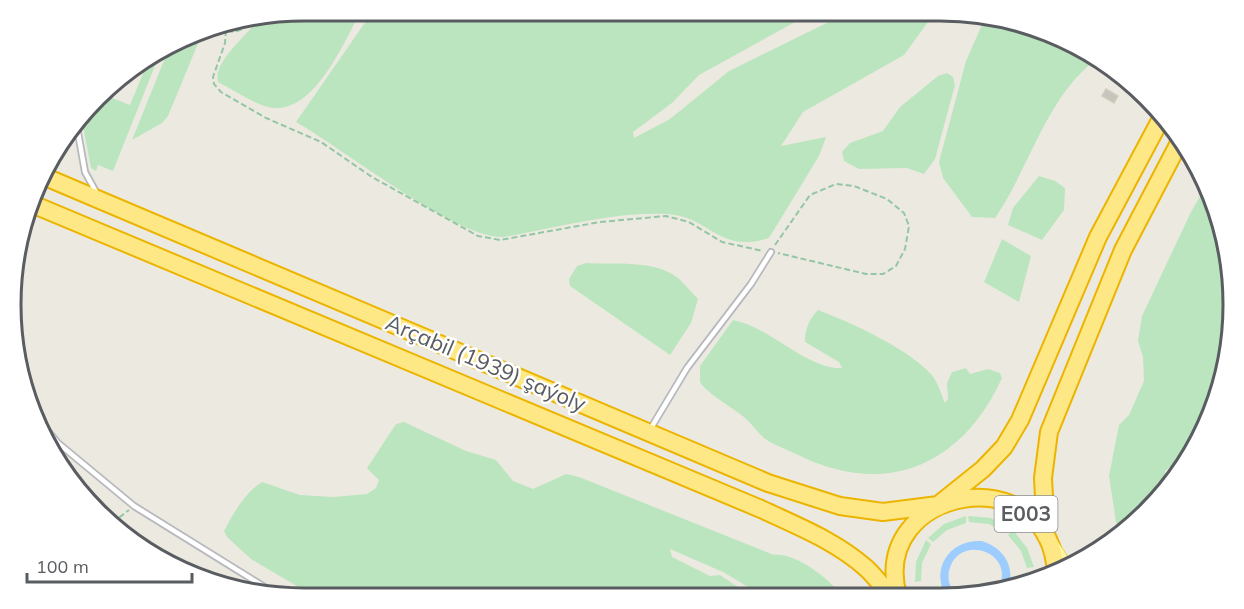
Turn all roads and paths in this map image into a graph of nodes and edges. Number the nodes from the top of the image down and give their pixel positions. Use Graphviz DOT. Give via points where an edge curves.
graph roads {
  1 [pos="226,32"];
  2 [pos="1158,124"];
  3 [pos="78,134"];
  4 [pos="1176,149"];
  5 [pos="50,179"];
  6 [pos="102,201"];
  7 [pos="39,207"];
  8 [pos="771,252"];
  9 [pos="648,433"];
  10 [pos="56,441"];
  11 [pos="134,506"];
  12 [pos="938,506"];
  13 [pos="118,518"];
  14 [pos="1046,536"];
  15 [pos="1061,561"];
  16 [pos="1056,563"];
  17 [pos="261,585"];
  18 [pos="883,588"];
  19 [pos="898,588"];
  1 -- 8 [label="path" via="213,77 221,92 266,118 321,142 372,177 478,236 500,240 600,222 666,216 689,222 722,242"];
  2 -- 12 [label="highway, E003" via="1098,237 1012,435 984,469"];
  3 -- 6 [label="lane" via="85,172"];
  4 -- 14 [label="highway, E003" via="1123,250 1049,432 1042,478"];
  5 -- 6 [label="highway, Arçabil (1939) şaýoly"];
  6 -- 9 [label="highway, Arçabil (1939) şaýoly"];
  7 -- 18 [label="highway, Arçabil (1939) şaýoly" via="771,514 820,537 867,568"];
  8 -- 8 [label="path" via="866,274 883,274 897,266 909,226 904,213 887,199 854,186 836,184 810,195"];
  8 -- 9 [label="lane" via="687,369"];
  9 -- 12 [label="highway, Arçabil (1939) şaýoly" via="768,483 840,506 883,512"];
  10 -- 11 [label="lane"];
  11 -- 13 [label="path"];
  11 -- 17 [label="lane"];
  12 -- 14 [label="highway, E003" via="961,497 1010,503 1030,517"];
  12 -- 19 [label="highway, E003" via="918,520 904,540 896,562"];
  14 -- 15 [label="main road"];
  14 -- 16 [label="highway, E003"];
}
